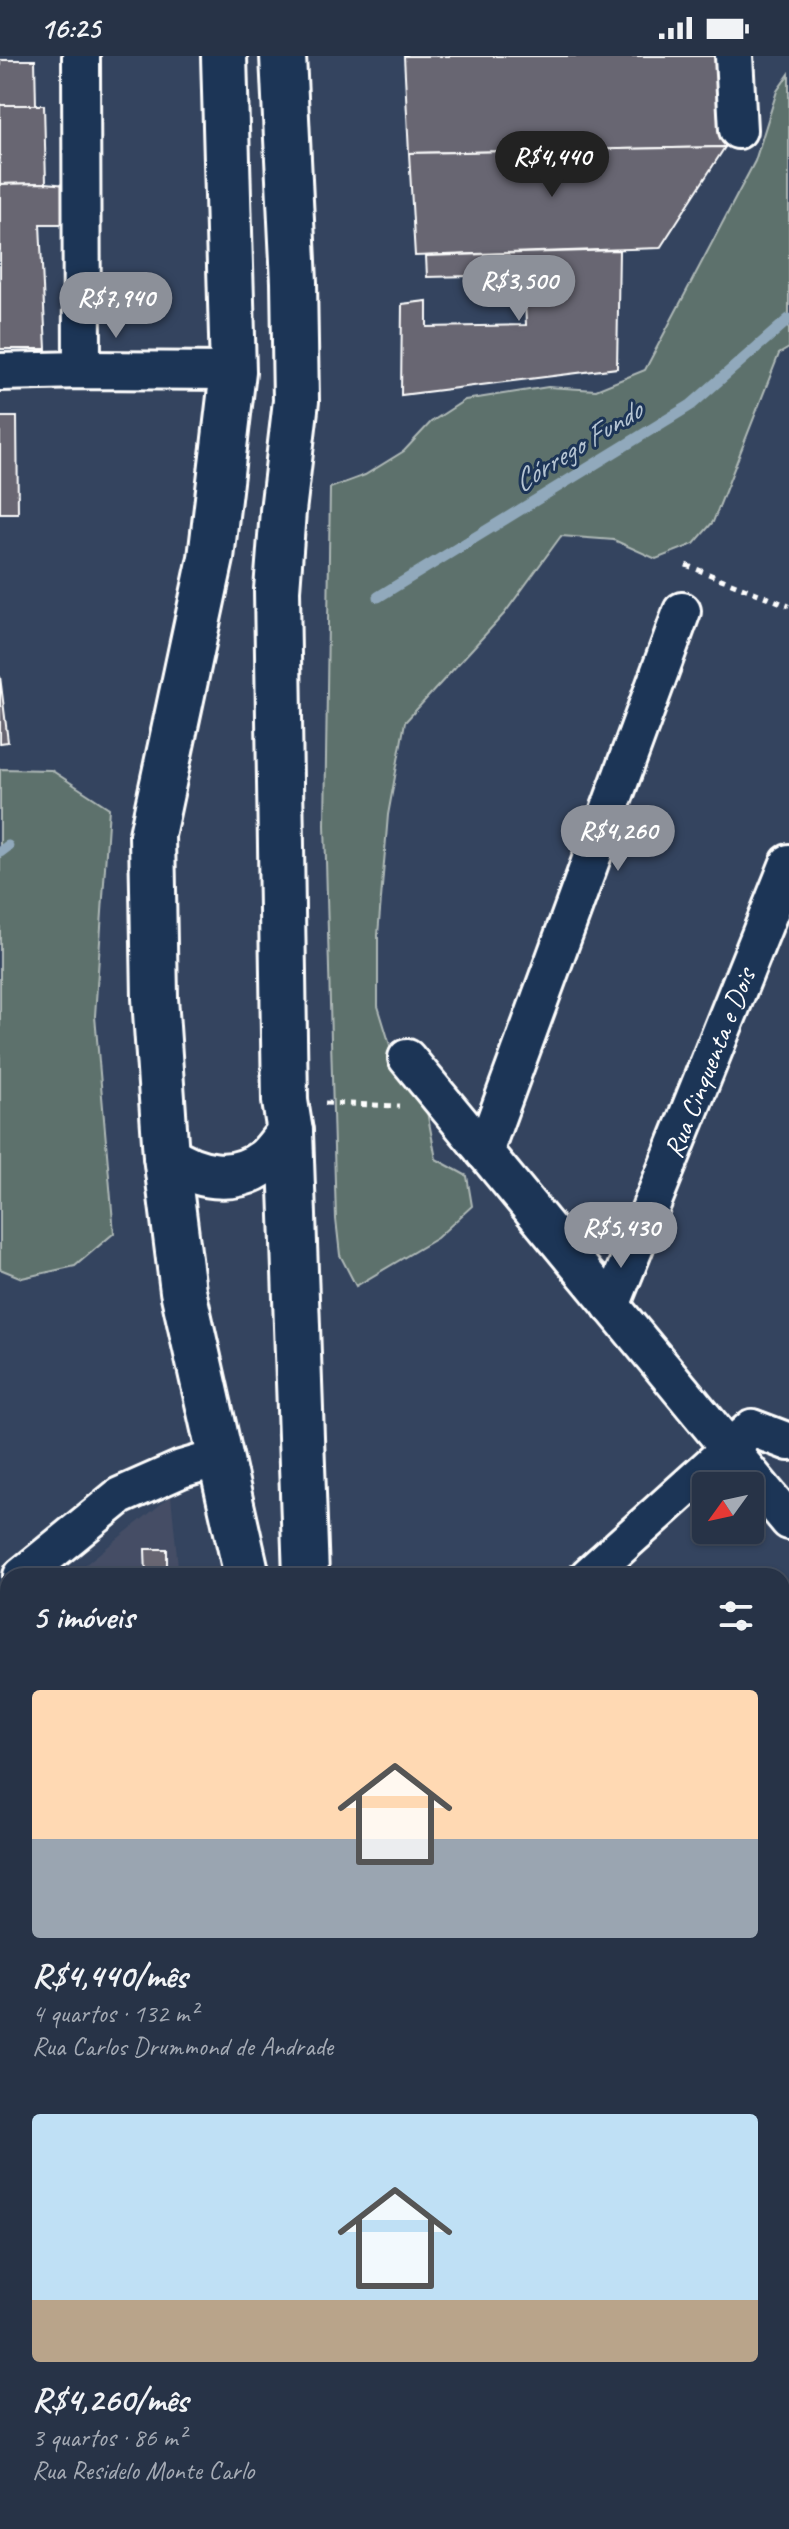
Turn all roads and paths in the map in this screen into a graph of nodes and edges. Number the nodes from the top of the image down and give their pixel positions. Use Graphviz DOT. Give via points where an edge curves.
graph roads {
  1 [pos="81,56"];
  2 [pos="224,56"];
  3 [pos="283,56"];
  4 [pos="734,56"];
  5 [pos="738,130"];
  6 [pos="82,370"];
  7 [pos="233,371"];
  8 [pos="0,372"];
  9 [pos="686,565"];
  10 [pos="789,606"];
  11 [pos="682,611"];
  12 [pos="789,863"];
  13 [pos="407,1058"];
  14 [pos="448,1108"];
  15 [pos="287,1117"];
  16 [pos="484,1152"];
  17 [pos="166,1156"];
  18 [pos="611,1306"];
  19 [pos="789,1442"];
  20 [pos="729,1448"];
  21 [pos="219,1458"];
  22 [pos="789,1521"];
  23 [pos="32,1568"];
  24 [pos="245,1568"];
  25 [pos="306,1568"];
  26 [pos="597,1568"];
  1 -- 6 [label="street"];
  2 -- 7 [label="main road"];
  3 -- 15 [label="main road" via="296,401 277,590"];
  4 -- 5 [label="street"];
  6 -- 7 [label="street"];
  6 -- 8 [label="street"];
  7 -- 17 [label="main road" via="211,558 152,835 155,998"];
  9 -- 10 [label="path"];
  11 -- 16 [label="street"];
  12 -- 18 [label="street, Rua Cinquenta e Dois"];
  13 -- 14 [label="street"];
  14 -- 15 [label="path"];
  14 -- 16 [label="street"];
  15 -- 17 [label="main road" via="266,1160 240,1175 206,1175"];
  15 -- 25 [label="main road"];
  16 -- 18 [label="street"];
  17 -- 21 [label="main road" via="183,1291"];
  18 -- 20 [label="street"];
  19 -- 20 [label="street" via="752,1428"];
  20 -- 22 [label="street"];
  20 -- 26 [label="street"];
  21 -- 23 [label="street" via="120,1496"];
  21 -- 24 [label="main road"];
}
